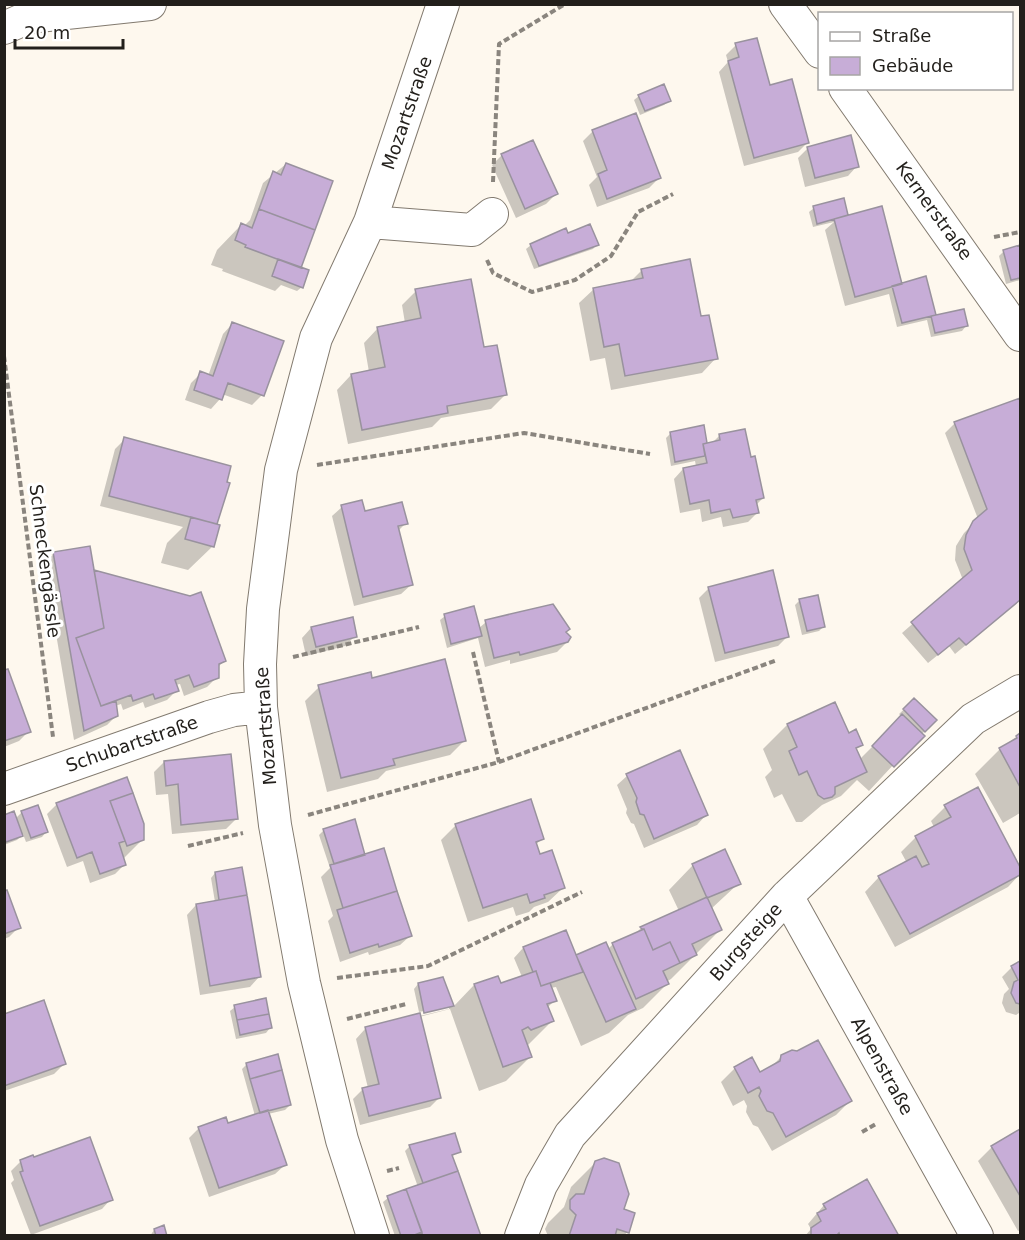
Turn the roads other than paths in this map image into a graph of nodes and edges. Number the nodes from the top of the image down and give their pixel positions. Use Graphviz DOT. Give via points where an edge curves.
graph roads {
  1 [pos="150,4"];
  2 [pos="443,4"];
  3 [pos="785,4"];
  4 [pos="4,28"];
  5 [pos="818,51"];
  6 [pos="847,90"];
  7 [pos="370,222"];
  8 [pos="482,222"];
  9 [pos="1020,335"];
  10 [pos="1020,691"];
  11 [pos="261,707"];
  12 [pos="4,789"];
  13 [pos="787,896"];
  14 [pos="374,1236"];
  15 [pos="521,1236"];
  16 [pos="977,1236"];
  1 -- 4 [label="street" via="29,17"];
  2 -- 7 [label="street, Mozartstraße"];
  3 -- 5 [label="street"];
  6 -- 9 [label="street, Kernerstraße"];
  7 -- 8 [label="street"];
  7 -- 11 [label="street, Mozartstraße" via="315,338 280,471 263,609"];
  10 -- 13 [label="street, Burgsteige" via="973,719"];
  11 -- 12 [label="street, Schubartstraße" via="209,717"];
  11 -- 14 [label="street, Mozartstraße" via="274,825 304,983 342,1140"];
  13 -- 15 [label="street, Burgsteige" via="570,1135 541,1185"];
  13 -- 16 [label="street, Alpenstraße"];
}
